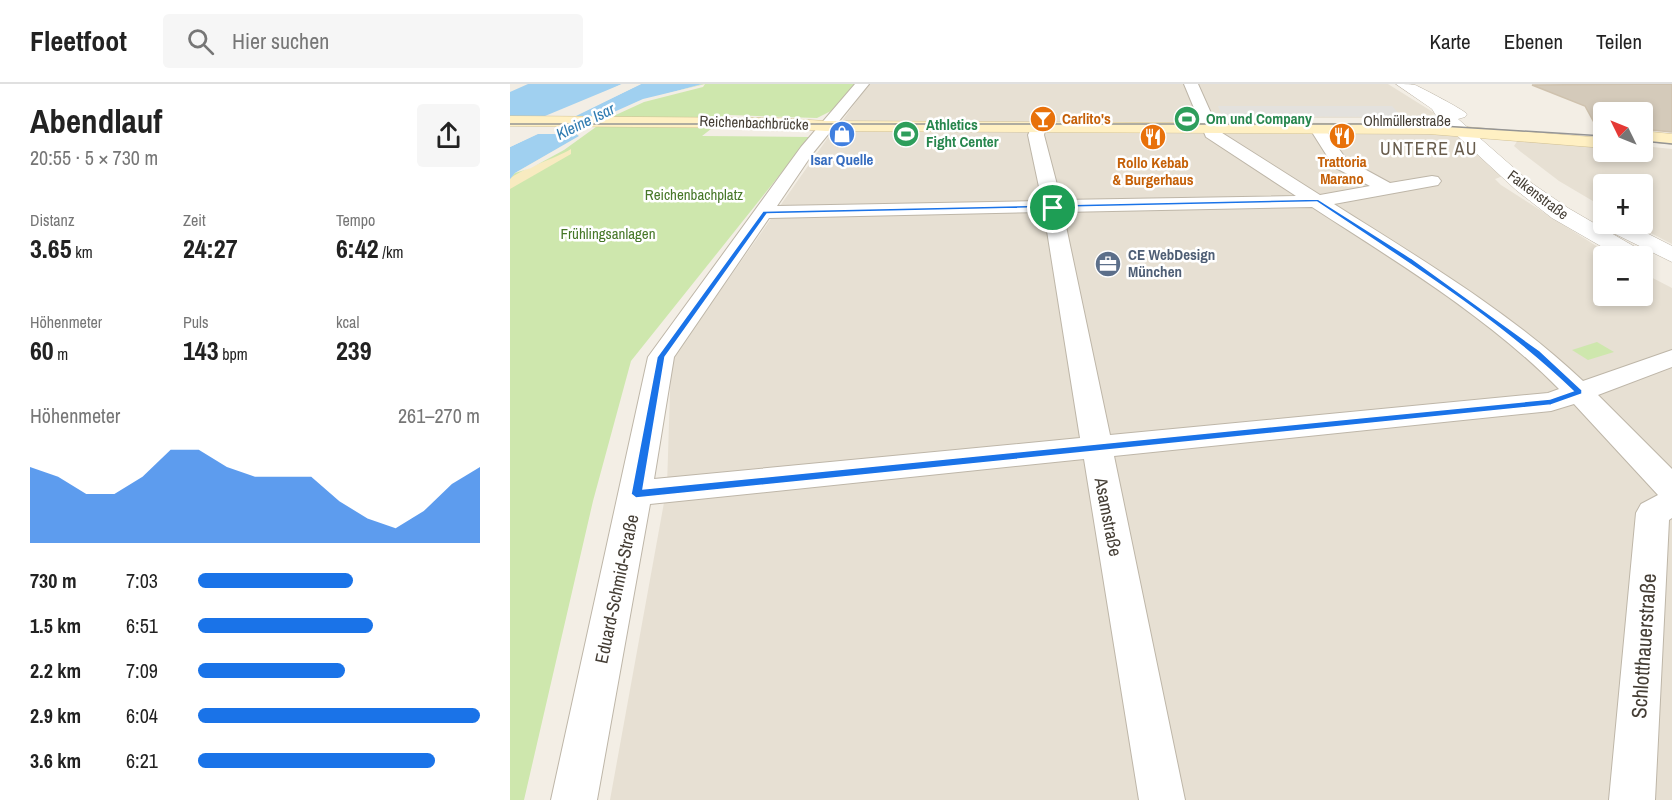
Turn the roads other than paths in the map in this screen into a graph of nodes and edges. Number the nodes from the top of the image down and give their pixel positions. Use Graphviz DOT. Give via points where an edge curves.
graph roads {
  1 [pos="862,84"];
  2 [pos="1191,84"];
  3 [pos="1402,84"];
  4 [pos="510,121"];
  5 [pos="1462,124"];
  6 [pos="725,126"];
  7 [pos="826,126"];
  8 [pos="1038,127"];
  9 [pos="1209,127"];
  10 [pos="510,128"];
  11 [pos="1318,129"];
  12 [pos="1593,131"];
  13 [pos="1488,134"];
  14 [pos="1653,137"];
  15 [pos="1672,139"];
  16 [pos="1593,141"];
  17 [pos="1653,145"];
  18 [pos="1672,146"];
  19 [pos="1432,181"];
  20 [pos="1386,188"];
  21 [pos="1318,201"];
  22 [pos="1053,208"];
  23 [pos="1593,211"];
  24 [pos="765,212"];
  25 [pos="1632,234"];
  26 [pos="1616,246"];
  27 [pos="1672,255"];
  28 [pos="1653,266"];
  29 [pos="1672,276"];
  30 [pos="1672,358"];
  31 [pos="1579,392"];
  32 [pos="1095,446"];
  33 [pos="1672,489"];
  34 [pos="636,494"];
  35 [pos="1672,502"];
  36 [pos="574,800"];
  37 [pos="1162,800"];
  38 [pos="1632,800"];
  1 -- 7 [label="street, Eduard-Schmid-Straße"];
  2 -- 9 [label="street"];
  3 -- 5 [label="street, Falkenstraße"];
  4 -- 6 [label="main road, Reichenbachbrücke"];
  5 -- 9 [label="main road, Ohlmüllerstraße" via="1268,123"];
  5 -- 11 [label="main road, Ohlmüllerstraße"];
  5 -- 12 [label="main road, Ohlmüllerstraße"];
  5 -- 13 [label="main road, Ohlmüllerstraße"];
  5 -- 26 [label="street, Falkenstraße" via="1522,186"];
  6 -- 7 [label="main road, Reichenbachbrücke" via="800,130"];
  6 -- 10 [label="main road, Reichenbachbrücke"];
  7 -- 8 [label="main road, Ohlmüllerstraße"];
  7 -- 24 [label="street, Eduard-Schmid-Straße"];
  8 -- 9 [label="main road, Ohlmüllerstraße"];
  8 -- 22 [label="street, Asamstraße" via="1036,135"];
  9 -- 11 [label="main road, Ohlmüllerstraße"];
  9 -- 21 [label="street" via="1212,134"];
  11 -- 20 [label="street" via="1340,163"];
  13 -- 16 [label="main road, Ohlmüllerstraße"];
  13 -- 23 [label="street, Falkenstraße" via="1536,174"];
  14 -- 15 [label="main road"];
  17 -- 18 [label="main road"];
  19 -- 20 [label="street"];
  20 -- 21 [label="street"];
  21 -- 22 [label="street"];
  21 -- 31 [label="street" via="1538,352"];
  22 -- 24 [label="street"];
  22 -- 32 [label="street, Asamstraße"];
  24 -- 34 [label="street, Eduard-Schmid-Straße" via="661,357"];
  25 -- 27 [label="street"];
  28 -- 29 [label="street"];
  30 -- 31 [label="street"];
  31 -- 32 [label="street" via="1551,402"];
  31 -- 33 [label="street"];
  32 -- 34 [label="street"];
  32 -- 37 [label="street, Asamstraße"];
  34 -- 36 [label="street, Eduard-Schmid-Straße"];
  35 -- 38 [label="street, Schlotthauerstraße" via="1653,513"];
}
